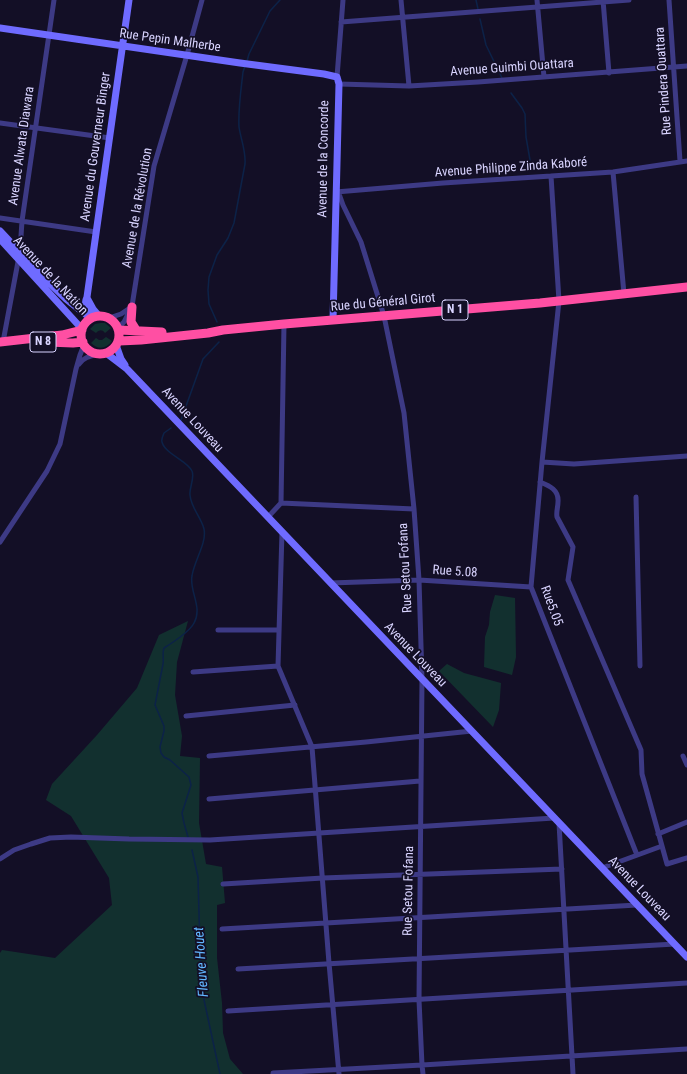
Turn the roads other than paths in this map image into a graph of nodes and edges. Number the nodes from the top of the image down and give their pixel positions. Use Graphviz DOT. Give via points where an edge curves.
graph roads {
  1 [pos="54,0"];
  2 [pos="129,0"];
  3 [pos="202,0"];
  4 [pos="342,0"];
  5 [pos="401,0"];
  6 [pos="537,0"];
  7 [pos="629,0"];
  8 [pos="669,0"];
  9 [pos="603,1"];
  10 [pos="537,7"];
  11 [pos="403,18"];
  12 [pos="341,22"];
  13 [pos="0,28"];
  14 [pos="49,35"];
  15 [pos="123,46"];
  16 [pos="187,55"];
  17 [pos="687,66"];
  18 [pos="674,68"];
  19 [pos="609,73"];
  20 [pos="544,77"];
  21 [pos="338,80"];
  22 [pos="409,86"];
  23 [pos="0,122"];
  24 [pos="36,127"];
  25 [pos="110,138"];
  26 [pos="680,161"];
  27 [pos="687,161"];
  28 [pos="613,172"];
  29 [pos="551,176"];
  30 [pos="337,192"];
  31 [pos="0,218"];
  32 [pos="22,221"];
  33 [pos="0,231"];
  34 [pos="96,232"];
  35 [pos="0,240"];
  36 [pos="19,255"];
  37 [pos="687,287"];
  38 [pos="624,294"];
  39 [pos="87,297"];
  40 [pos="559,301"];
  41 [pos="132,306"];
  42 [pos="92,316"];
  43 [pos="384,316"];
  44 [pos="109,318"];
  45 [pos="333,320"];
  46 [pos="284,324"];
  47 [pos="118,329"];
  48 [pos="80,330"];
  49 [pos="136,330"];
  50 [pos="224,330"];
  51 [pos="2,342"];
  52 [pos="83,343"];
  53 [pos="118,343"];
  54 [pos="102,354"];
  55 [pos="76,368"];
  56 [pos="127,369"];
  57 [pos="687,456"];
  58 [pos="542,462"];
  59 [pos="540,482"];
  60 [pos="636,497"];
  61 [pos="280,504"];
  62 [pos="414,509"];
  63 [pos="268,517"];
  64 [pos="282,532"];
  65 [pos="0,542"];
  66 [pos="419,580"];
  67 [pos="330,583"];
  68 [pos="531,587"];
  69 [pos="218,630"];
  70 [pos="279,630"];
  71 [pos="278,666"];
  72 [pos="640,666"];
  73 [pos="193,672"];
  74 [pos="422,679"];
  75 [pos="295,704"];
  76 [pos="186,716"];
  77 [pos="472,731"];
  78 [pos="421,736"];
  79 [pos="312,747"];
  80 [pos="209,756"];
  81 [pos="683,756"];
  82 [pos="687,765"];
  83 [pos="420,781"];
  84 [pos="316,790"];
  85 [pos="209,799"];
  86 [pos="557,820"];
  87 [pos="687,822"];
  88 [pos="420,827"];
  89 [pos="319,833"];
  90 [pos="658,834"];
  91 [pos="662,846"];
  92 [pos="637,855"];
  93 [pos="687,858"];
  94 [pos="0,859"];
  95 [pos="602,868"];
  96 [pos="562,869"];
  97 [pos="420,874"];
  98 [pos="323,878"];
  99 [pos="223,884"];
  100 [pos="637,905"];
  101 [pos="563,909"];
  102 [pos="419,917"];
  103 [pos="326,923"];
  104 [pos="222,929"];
  105 [pos="675,944"];
  106 [pos="566,950"];
  107 [pos="687,957"];
  108 [pos="419,958"];
  109 [pos="329,963"];
  110 [pos="238,968"];
  111 [pos="687,983"];
  112 [pos="569,990"];
  113 [pos="419,1000"];
  114 [pos="333,1005"];
  115 [pos="228,1011"];
  116 [pos="687,1049"];
  117 [pos="571,1056"];
  118 [pos="422,1066"];
  119 [pos="273,1072"];
  120 [pos="338,1072"];
  121 [pos="423,1074"];
  122 [pos="573,1074"];
  1 -- 14 [label="street, Avenue Alwata Diawara"];
  2 -- 15 [label="main road, Avenue du Gouverneur Binger"];
  3 -- 16 [label="street, Avenue de la Révolution"];
  4 -- 12 [label="street, Avenue de la Concorde"];
  5 -- 11 [label="street"];
  6 -- 10 [label="street"];
  7 -- 9 [label="street"];
  8 -- 18 [label="street, Rue Pindera Ouattara"];
  9 -- 10 [label="street"];
  9 -- 19 [label="street"];
  10 -- 11 [label="street"];
  10 -- 20 [label="street"];
  11 -- 12 [label="street"];
  11 -- 22 [label="street"];
  12 -- 21 [label="street, Avenue de la Concorde"];
  13 -- 14 [label="main road, Rue Pepin Malherbe"];
  14 -- 15 [label="main road, Rue Pepin Malherbe"];
  14 -- 24 [label="street, Avenue Alwata Diawara"];
  15 -- 16 [label="main road, Rue Pepin Malherbe"];
  15 -- 25 [label="main road, Avenue du Gouverneur Binger"];
  16 -- 21 [label="main road, Rue Pepin Malherbe" via="324,74"];
  16 -- 41 [label="street, Avenue de la Révolution" via="154,166"];
  17 -- 18 [label="street, Avenue Guimbi Ouattara"];
  18 -- 19 [label="street, Avenue Guimbi Ouattara"];
  18 -- 26 [label="street, Rue Pindera Ouattara"];
  19 -- 20 [label="street, Avenue Guimbi Ouattara"];
  20 -- 22 [label="street, Avenue Guimbi Ouattara"];
  21 -- 22 [label="street, Avenue Guimbi Ouattara"];
  21 -- 30 [label="main road, Avenue de la Concorde"];
  23 -- 24 [label="street"];
  24 -- 25 [label="street"];
  24 -- 32 [label="street, Avenue Alwata Diawara"];
  25 -- 34 [label="main road, Avenue du Gouverneur Binger"];
  26 -- 27 [label="street, Avenue Philippe Zinda Kaboré"];
  26 -- 28 [label="street, Avenue Philippe Zinda Kaboré"];
  28 -- 29 [label="street, Avenue Philippe Zinda Kaboré"];
  28 -- 38 [label="street"];
  29 -- 30 [label="street, Avenue Philippe Zinda Kaboré"];
  29 -- 40 [label="street, Rue5.05"];
  30 -- 43 [label="street, Rue Setou Fofana" via="361,242"];
  30 -- 45 [label="main road, Avenue de la Concorde"];
  31 -- 32 [label="street"];
  32 -- 34 [label="street"];
  32 -- 36 [label="street, Avenue Alwata Diawara"];
  33 -- 36 [label="main road, Avenue de la Nation"];
  34 -- 39 [label="main road, Avenue du Gouverneur Binger"];
  35 -- 36 [label="main road, Avenue de la Nation"];
  36 -- 42 [label="main road, Avenue de la Nation" via="66,299"];
  36 -- 48 [label="main road, Avenue de la Nation"];
  36 -- 51 [label="street, Avenue Alwata Diawara"];
  37 -- 38 [label="highway, Rue du Général Girot / N 1"];
  38 -- 40 [label="highway, Rue du Général Girot / N 1"];
  39 -- 42 [label="main road" via="93,309"];
  39 -- 42 [label="main road, Avenue du Gouverneur Binger" via="86,307"];
  40 -- 43 [label="highway, Rue du Général Girot / N 1"];
  40 -- 58 [label="street, Rue5.05"];
  41 -- 44 [label="street" via="129,310"];
  41 -- 47 [label="street, Avenue de la Révolution"];
  41 -- 49 [label="highway" via="131,322"];
  42 -- 44 [label="highway"];
  42 -- 48 [label="highway"];
  43 -- 45 [label="highway, Rue du Général Girot / N 1"];
  43 -- 62 [label="street, Rue Setou Fofana" via="404,413"];
  44 -- 47 [label="highway"];
  45 -- 46 [label="highway, Rue du Général Girot / N 1"];
  46 -- 50 [label="highway, Rue du Général Girot / N 1"];
  46 -- 61 [label="street"];
  47 -- 49 [label="highway, N 1"];
  47 -- 53 [label="highway"];
  48 -- 51 [label="highway, N 8" via="62,335"];
  48 -- 52 [label="highway"];
  49 -- 50 [label="highway, N 1" via="157,333"];
  50 -- 53 [label="highway, N 1"];
  51 -- 52 [label="highway, N 8"];
  52 -- 54 [label="highway" via="92,352"];
  52 -- 55 [label="street"];
  53 -- 54 [label="highway" via="112,350"];
  53 -- 56 [label="main road, Avenue Louveau" via="121,359"];
  54 -- 55 [label="street" via="83,359"];
  54 -- 56 [label="main road, Avenue Louveau"];
  55 -- 65 [label="street" via="60,444 47,471"];
  56 -- 63 [label="main road, Avenue Louveau"];
  57 -- 58 [label="street" via="574,464"];
  58 -- 59 [label="street, Rue5.05"];
  59 -- 68 [label="street, Rue5.05"];
  59 -- 90 [label="street" via="556,491 556,514 574,547 568,580 641,750 642,774"];
  60 -- 72 [label="street"];
  61 -- 62 [label="street"];
  61 -- 63 [label="street"];
  62 -- 66 [label="street, Rue Setou Fofana"];
  63 -- 64 [label="main road, Avenue Louveau"];
  64 -- 67 [label="main road, Avenue Louveau"];
  64 -- 70 [label="street"];
  66 -- 67 [label="street, Rue 5.08"];
  66 -- 68 [label="street, Rue 5.08"];
  66 -- 74 [label="street, Rue Setou Fofana"];
  67 -- 74 [label="main road, Avenue Louveau"];
  68 -- 92 [label="street, Rue5.05"];
  69 -- 70 [label="street"];
  70 -- 71 [label="street"];
  71 -- 73 [label="street"];
  71 -- 75 [label="street"];
  74 -- 77 [label="main road, Avenue Louveau"];
  74 -- 78 [label="street, Rue Setou Fofana"];
  75 -- 76 [label="street"];
  75 -- 79 [label="street"];
  77 -- 78 [label="street"];
  77 -- 86 [label="main road, Avenue Louveau"];
  78 -- 79 [label="street"];
  78 -- 83 [label="street, Rue Setou Fofana"];
  79 -- 80 [label="street"];
  79 -- 84 [label="street"];
  81 -- 82 [label="street"];
  83 -- 84 [label="street"];
  83 -- 88 [label="street, Rue Setou Fofana"];
  84 -- 85 [label="street"];
  84 -- 89 [label="street"];
  86 -- 88 [label="street"];
  86 -- 95 [label="main road, Avenue Louveau"];
  86 -- 96 [label="street"];
  87 -- 90 [label="street"];
  88 -- 89 [label="street"];
  88 -- 97 [label="street, Rue Setou Fofana"];
  89 -- 94 [label="street" via="210,840 50,838 14,850"];
  89 -- 98 [label="street"];
  90 -- 91 [label="street"];
  91 -- 92 [label="street"];
  91 -- 93 [label="street" via="667,864"];
  92 -- 95 [label="street"];
  95 -- 100 [label="main road, Avenue Louveau"];
  96 -- 97 [label="street"];
  96 -- 101 [label="street"];
  97 -- 98 [label="street"];
  97 -- 102 [label="street, Rue Setou Fofana"];
  98 -- 99 [label="street"];
  98 -- 103 [label="street"];
  100 -- 101 [label="street"];
  100 -- 105 [label="main road, Avenue Louveau"];
  101 -- 102 [label="street"];
  101 -- 106 [label="street"];
  102 -- 103 [label="street"];
  102 -- 108 [label="street, Rue Setou Fofana"];
  103 -- 104 [label="street"];
  103 -- 109 [label="street"];
  105 -- 106 [label="street"];
  105 -- 107 [label="main road, Avenue Louveau"];
  106 -- 108 [label="street"];
  106 -- 112 [label="street"];
  108 -- 109 [label="street"];
  108 -- 113 [label="street, Rue Setou Fofana"];
  109 -- 110 [label="street"];
  109 -- 114 [label="street"];
  111 -- 112 [label="street"];
  112 -- 113 [label="street"];
  112 -- 117 [label="street"];
  113 -- 114 [label="street"];
  113 -- 118 [label="street, Rue Setou Fofana"];
  114 -- 115 [label="street"];
  114 -- 120 [label="street"];
  116 -- 117 [label="street"];
  117 -- 118 [label="street"];
  117 -- 122 [label="street"];
  118 -- 120 [label="street"];
  118 -- 121 [label="street, Rue Setou Fofana"];
  119 -- 120 [label="street"];
}
